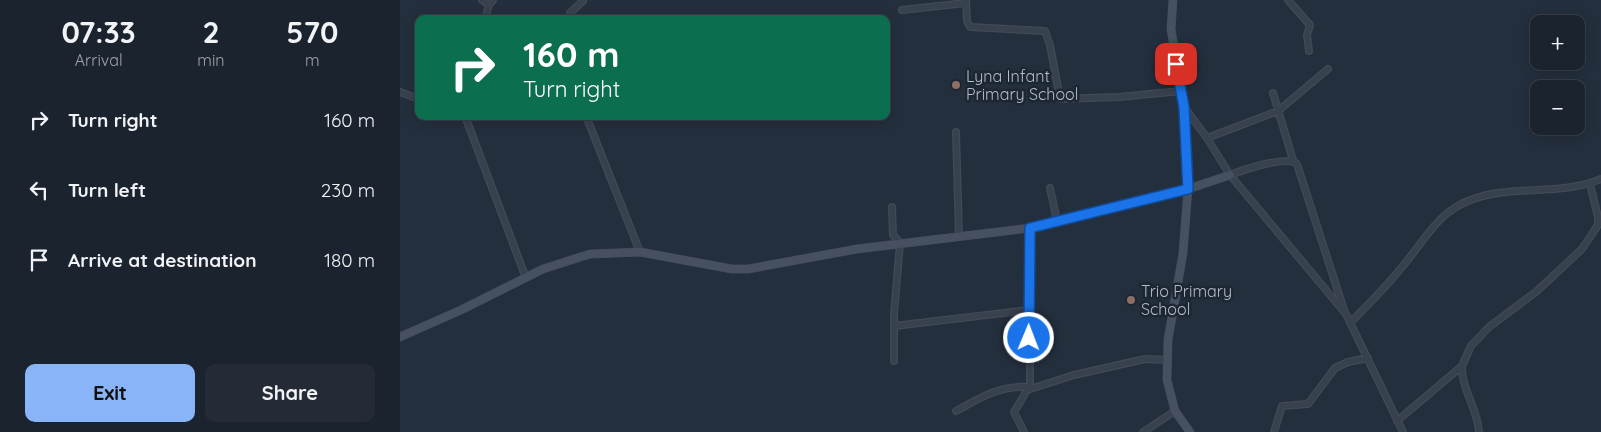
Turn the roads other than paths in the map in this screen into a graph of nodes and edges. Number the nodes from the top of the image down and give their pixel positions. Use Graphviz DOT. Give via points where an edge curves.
graph roads {
  1 [pos="482,0"];
  2 [pos="581,0"];
  3 [pos="1173,0"];
  4 [pos="1288,0"];
  5 [pos="966,2"];
  6 [pos="491,3"];
  7 [pos="902,10"];
  8 [pos="486,15"];
  9 [pos="570,15"];
  10 [pos="1309,51"];
  11 [pos="1328,69"];
  12 [pos="1181,91"];
  13 [pos="400,92"];
  14 [pos="1273,93"];
  15 [pos="415,98"];
  16 [pos="1184,107"];
  17 [pos="1278,111"];
  18 [pos="467,120"];
  19 [pos="588,120"];
  20 [pos="956,132"];
  21 [pos="1207,138"];
  22 [pos="1293,160"];
  23 [pos="1230,175"];
  24 [pos="1601,179"];
  25 [pos="1590,184"];
  26 [pos="1050,188"];
  27 [pos="1188,189"];
  28 [pos="892,207"];
  29 [pos="1057,221"];
  30 [pos="1030,228"];
  31 [pos="959,237"];
  32 [pos="900,243"];
  33 [pos="640,252"];
  34 [pos="526,278"];
  35 [pos="1029,310"];
  36 [pos="1346,314"];
  37 [pos="1350,323"];
  38 [pos="894,326"];
  39 [pos="400,337"];
  40 [pos="1368,358"];
  41 [pos="1166,360"];
  42 [pos="894,361"];
  43 [pos="1462,366"];
  44 [pos="1029,387"];
  45 [pos="956,411"];
  46 [pos="1175,411"];
  47 [pos="1397,421"];
  48 [pos="1024,432"];
  49 [pos="1143,432"];
  50 [pos="1190,432"];
  51 [pos="1274,432"];
  52 [pos="1404,432"];
  53 [pos="1479,432"];
  1 -- 6 [label="street"];
  2 -- 9 [label="street" via="583,2"];
  3 -- 12 [label="street" via="1171,29"];
  4 -- 10 [label="street" via="1310,25 1307,35"];
  5 -- 7 [label="street"];
  5 -- 12 [label="street" via="970,28 1045,31 1060,99"];
  6 -- 8 [label="street"];
  11 -- 17 [label="street"];
  12 -- 16 [label="street"];
  13 -- 15 [label="street"];
  14 -- 17 [label="street"];
  16 -- 21 [label="street"];
  16 -- 27 [label="street"];
  17 -- 21 [label="street"];
  17 -- 22 [label="street"];
  18 -- 34 [label="street"];
  19 -- 33 [label="street"];
  20 -- 31 [label="street"];
  21 -- 23 [label="street"];
  22 -- 23 [label="street"];
  22 -- 36 [label="street" via="1300,169"];
  23 -- 27 [label="street"];
  23 -- 36 [label="street"];
  24 -- 25 [label="street"];
  25 -- 37 [label="street" via="1498,193 1478,197 1457,207 1430,228 1389,283"];
  25 -- 43 [label="street" via="1598,217 1594,233 1550,280 1478,338"];
  26 -- 29 [label="street"];
  27 -- 29 [label="street"];
  27 -- 41 [label="street" via="1183,253"];
  28 -- 32 [label="street" via="893,235"];
  29 -- 30 [label="street"];
  30 -- 31 [label="street"];
  30 -- 35 [label="street"];
  31 -- 32 [label="street"];
  32 -- 33 [label="street" via="740,269"];
  32 -- 38 [label="street"];
  33 -- 34 [label="street" via="580,256"];
  34 -- 39 [label="street"];
  35 -- 38 [label="street"];
  35 -- 44 [label="street"];
  36 -- 37 [label="street"];
  37 -- 40 [label="street"];
  38 -- 42 [label="street"];
  40 -- 47 [label="street"];
  40 -- 51 [label="street" via="1335,368 1308,404 1282,406"];
  41 -- 44 [label="street" via="1145,359 1074,375 1032,390"];
  41 -- 46 [label="street" via="1168,387"];
  43 -- 47 [label="street"];
  43 -- 53 [label="street" via="1462,377 1476,413"];
  44 -- 45 [label="street" via="1002,388"];
  44 -- 48 [label="street" via="1014,412"];
  46 -- 49 [label="street"];
  46 -- 50 [label="street"];
  47 -- 52 [label="street"];
}
